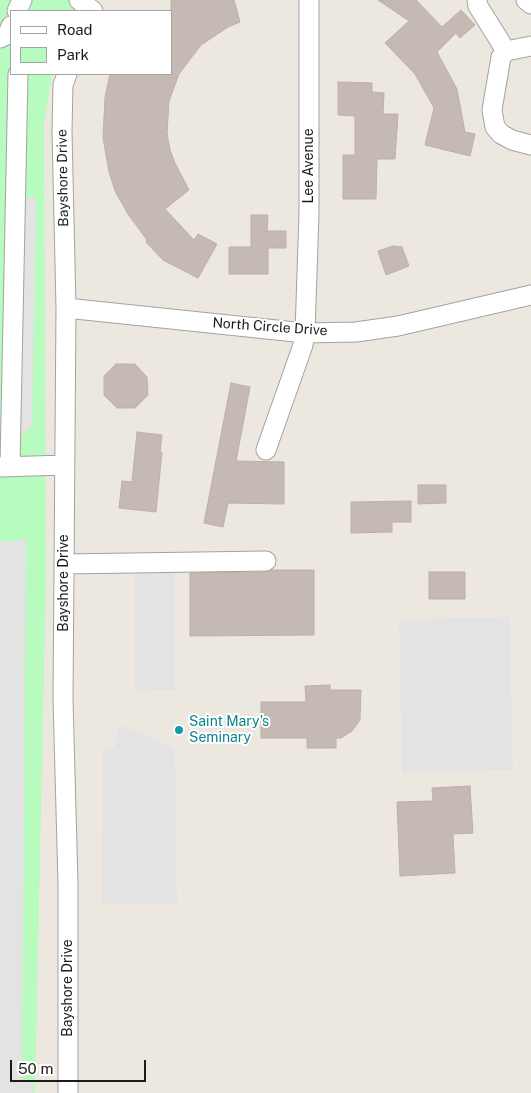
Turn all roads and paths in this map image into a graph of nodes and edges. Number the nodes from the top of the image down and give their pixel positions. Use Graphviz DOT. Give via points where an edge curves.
graph roads {
  1 [pos="78,0"];
  2 [pos="105,0"];
  3 [pos="309,0"];
  4 [pos="477,0"];
  5 [pos="526,0"];
  6 [pos="531,4"];
  7 [pos="93,10"];
  8 [pos="96,10"];
  9 [pos="531,46"];
  10 [pos="506,51"];
  11 [pos="18,75"];
  12 [pos="67,75"];
  13 [pos="531,145"];
  14 [pos="531,295"];
  15 [pos="66,308"];
  16 [pos="305,333"];
  17 [pos="266,450"];
  18 [pos="64,464"];
  19 [pos="5,466"];
  20 [pos="266,561"];
  21 [pos="64,564"];
  22 [pos="68,1093"];
  1 -- 7 [label="street"];
  2 -- 8 [label="street"];
  3 -- 16 [label="street, Lee Avenue" via="309,214"];
  4 -- 10 [label="street"];
  5 -- 6 [label="street"];
  9 -- 10 [label="street"];
  10 -- 13 [label="street" via="501,57 492,110 495,127 512,140"];
  11 -- 19 [label="street"];
  12 -- 15 [label="street, Bayshore Drive" via="63,85 62,131"];
  14 -- 16 [label="street, North Circle Drive" via="398,326 356,332"];
  15 -- 16 [label="street, North Circle Drive"];
  15 -- 18 [label="street, Bayshore Drive"];
  16 -- 17 [label="street, Lee Avenue"];
  18 -- 19 [label="street"];
  18 -- 21 [label="street, Bayshore Drive"];
  20 -- 21 [label="street"];
  21 -- 22 [label="street, Bayshore Drive"];
}
